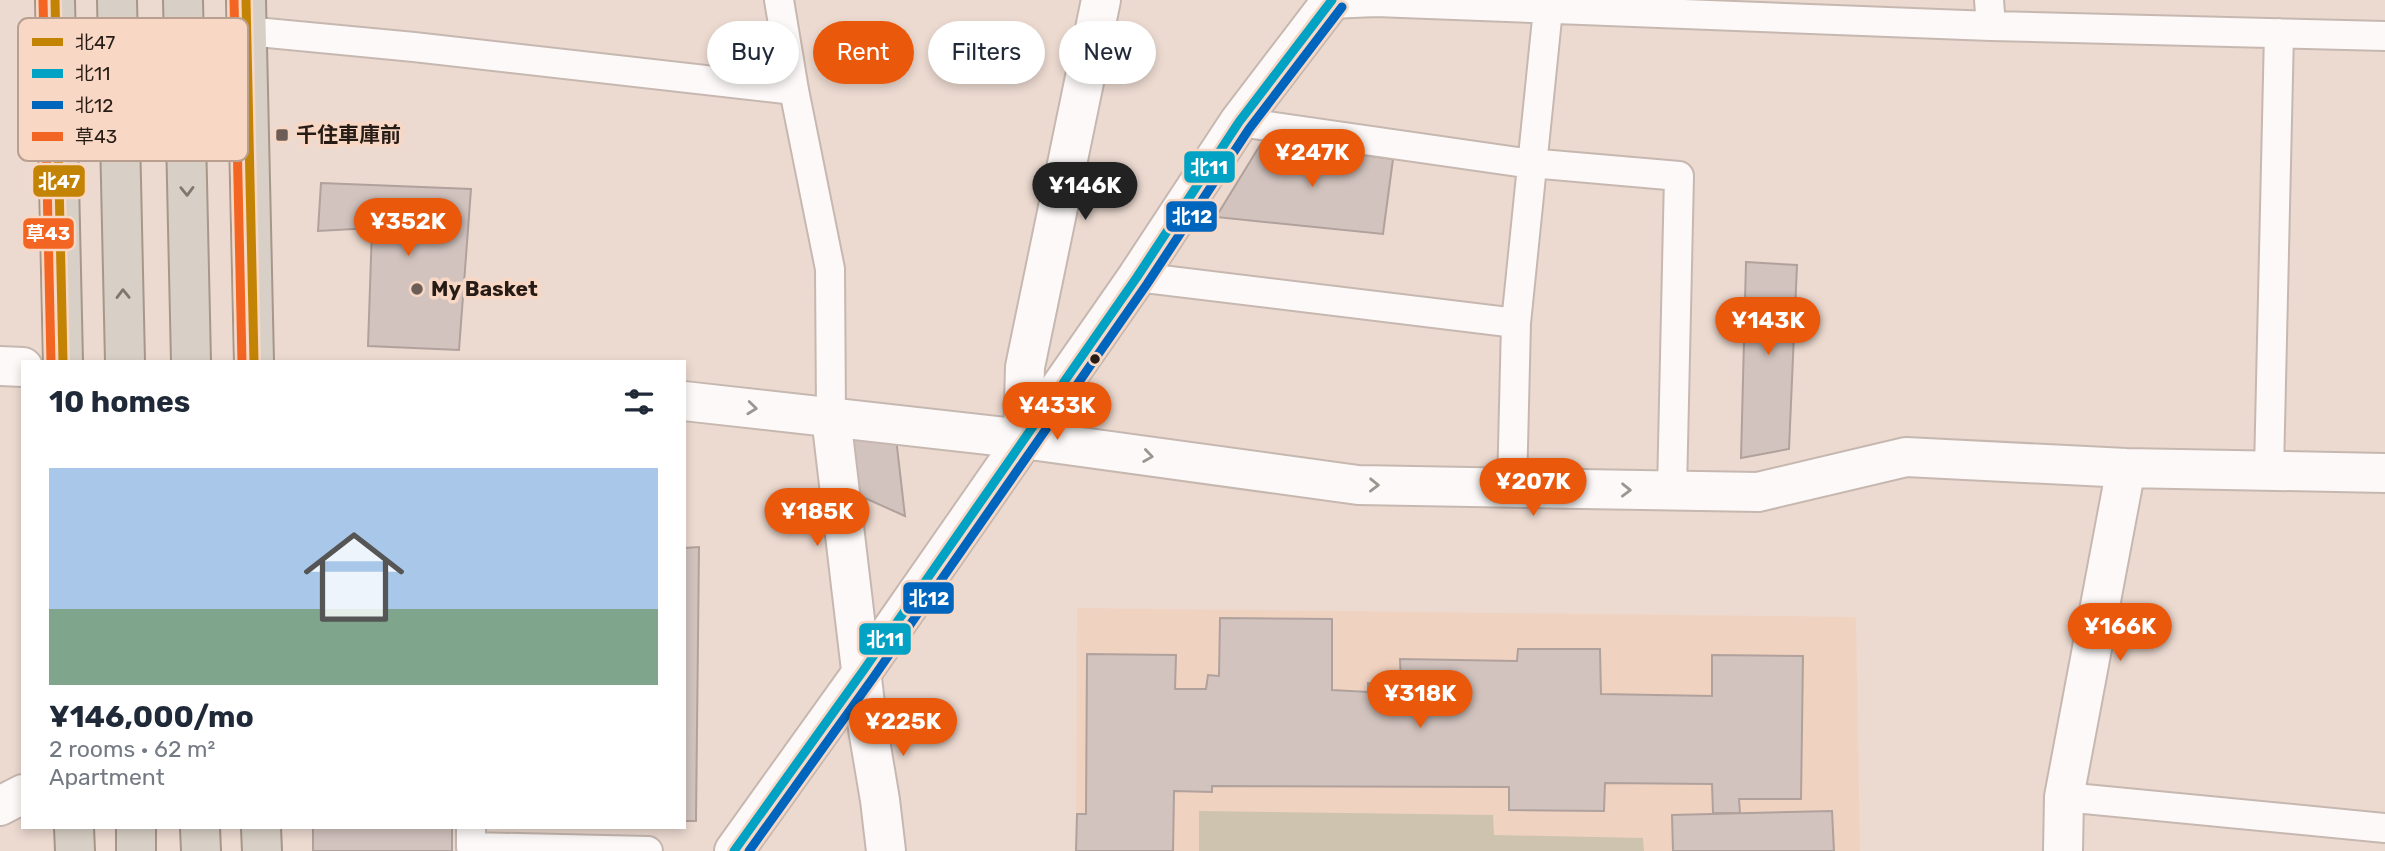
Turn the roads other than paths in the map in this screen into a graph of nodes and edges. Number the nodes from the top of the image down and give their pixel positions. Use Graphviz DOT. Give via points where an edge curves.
graph roads {
  1 [pos="55,0"];
  2 [pos="117,0"];
  3 [pos="183,0"];
  4 [pos="779,0"];
  5 [pos="1101,0"];
  6 [pos="1331,2"];
  7 [pos="1548,9"];
  8 [pos="1990,13"];
  9 [pos="246,15"];
  10 [pos="55,18"];
  11 [pos="117,18"];
  12 [pos="183,18"];
  13 [pos="2279,33"];
  14 [pos="2385,36"];
  15 [pos="794,90"];
  16 [pos="248,102"];
  17 [pos="1239,122"];
  18 [pos="58,161"];
  19 [pos="121,161"];
  20 [pos="187,161"];
  21 [pos="1531,162"];
  22 [pos="1137,277"];
  23 [pos="1516,323"];
  24 [pos="62,360"];
  25 [pos="125,360"];
  26 [pos="191,360"];
  27 [pos="254,360"];
  28 [pos="0,366"];
  29 [pos="21,367"];
  30 [pos="686,401"];
  31 [pos="831,417"];
  32 [pos="1023,439"];
  33 [pos="2126,468"];
  34 [pos="2269,470"];
  35 [pos="2385,473"];
  36 [pos="1512,488"];
  37 [pos="1672,491"];
  38 [pos="863,671"];
  39 [pos="21,795"];
  40 [pos="2064,797"];
  41 [pos="0,806"];
  42 [pos="2385,828"];
  43 [pos="74,829"];
  44 [pos="136,829"];
  45 [pos="200,829"];
  46 [pos="261,829"];
  47 [pos="471,829"];
  48 [pos="75,851"];
  49 [pos="136,851"];
  50 [pos="201,851"];
  51 [pos="262,851"];
  52 [pos="648,851"];
  53 [pos="734,851"];
  54 [pos="886,851"];
  55 [pos="2063,851"];
  1 -- 10 [label="highway"];
  11 -- 2 [label="highway, one-way"];
  3 -- 12 [label="highway, one-way"];
  4 -- 15 [label="lane"];
  5 -- 32 [label="street" via="1025,367"];
  6 -- 7 [label="lane"];
  6 -- 17 [label="street"];
  7 -- 8 [label="lane"];
  7 -- 21 [label="lane"];
  8 -- 13 [label="lane"];
  9 -- 15 [label="lane" via="414,47"];
  13 -- 14 [label="lane"];
  13 -- 34 [label="lane"];
  15 -- 31 [label="lane" via="830,269"];
  16 -- 27 [label="highway"];
  17 -- 21 [label="lane"];
  17 -- 22 [label="street"];
  18 -- 24 [label="highway"];
  25 -- 19 [label="highway, one-way"];
  20 -- 26 [label="highway, one-way"];
  21 -- 23 [label="lane"];
  21 -- 37 [label="lane" via="1679,176"];
  22 -- 23 [label="lane"];
  22 -- 32 [label="street"];
  23 -- 36 [label="lane"];
  28 -- 29 [label="street"];
  30 -- 31 [label="street, one-way"];
  31 -- 32 [label="street"];
  31 -- 38 [label="street"];
  32 -- 36 [label="street, one-way" via="1358,485"];
  32 -- 38 [label="street"];
  33 -- 34 [label="street"];
  33 -- 37 [label="street" via="1906,457 1758,492"];
  33 -- 40 [label="street"];
  34 -- 35 [label="street"];
  36 -- 37 [label="street, one-way"];
  38 -- 53 [label="street"];
  38 -- 54 [label="street"];
  39 -- 41 [label="street"];
  40 -- 42 [label="lane"];
  40 -- 55 [label="street"];
  43 -- 48 [label="highway"];
  44 -- 49 [label="highway"];
  45 -- 50 [label="highway"];
  46 -- 51 [label="highway"];
  47 -- 52 [label="lane" via="471,847"];
}
